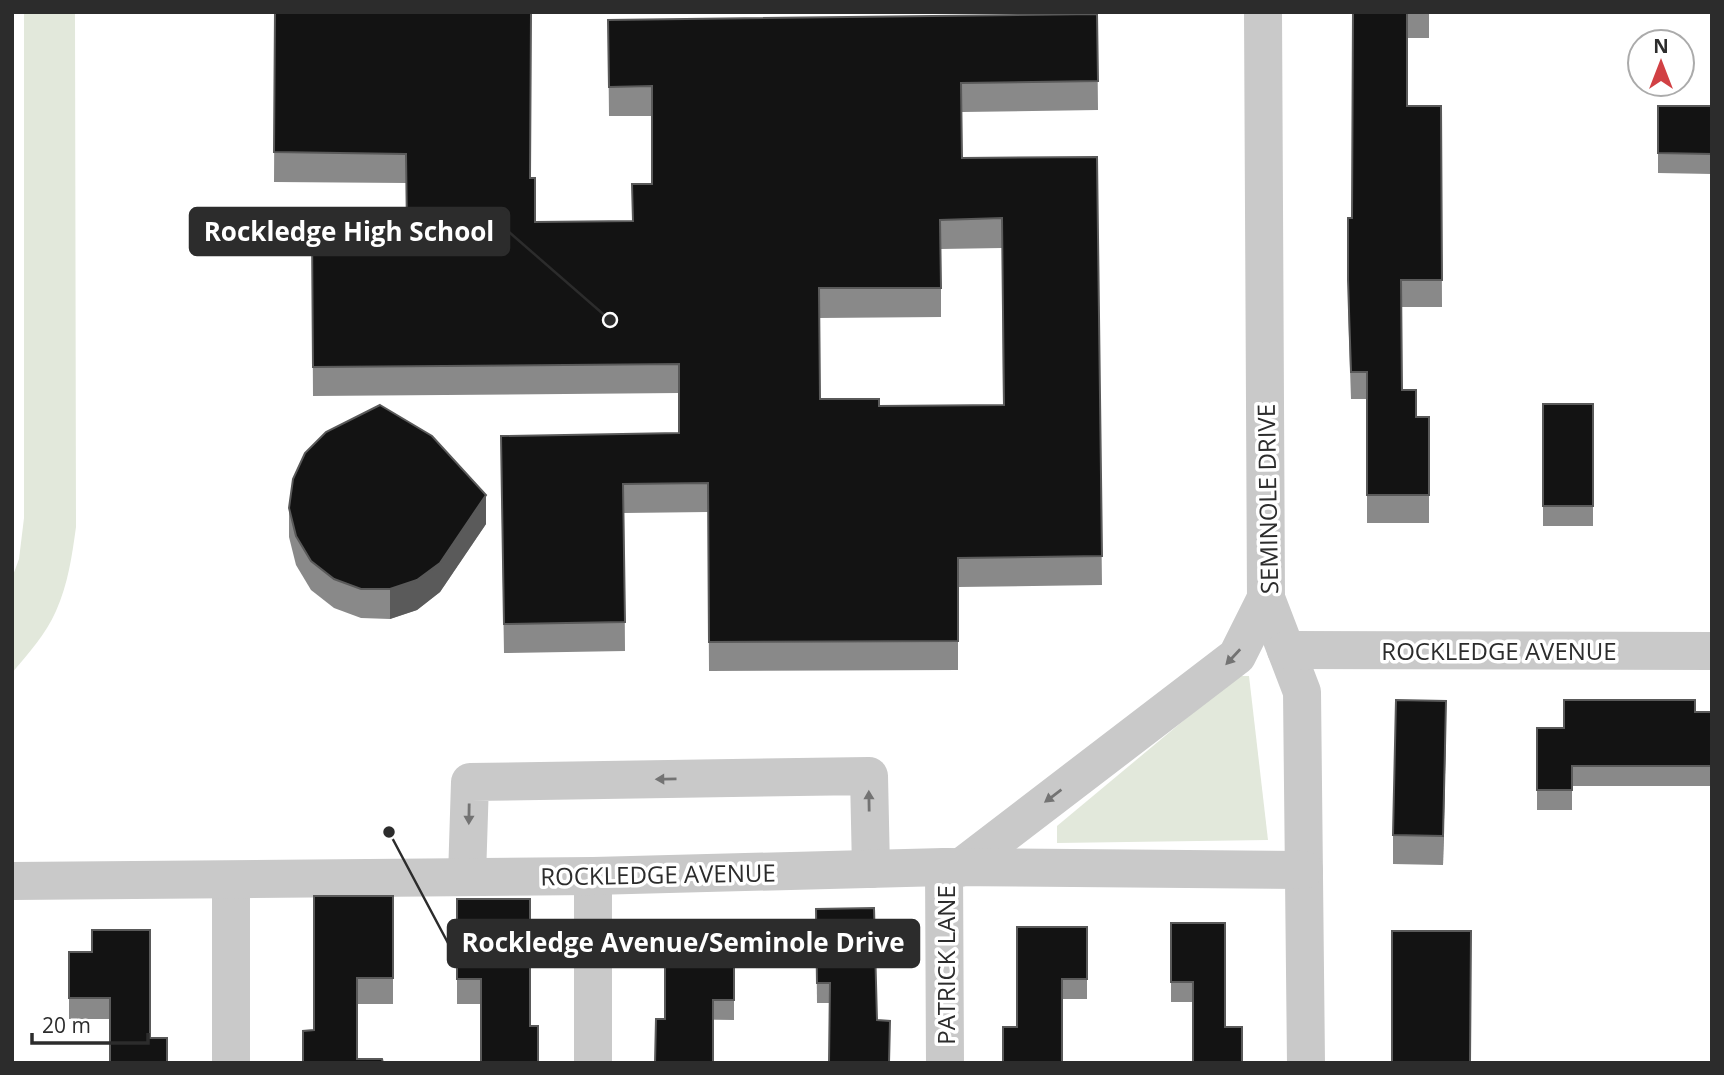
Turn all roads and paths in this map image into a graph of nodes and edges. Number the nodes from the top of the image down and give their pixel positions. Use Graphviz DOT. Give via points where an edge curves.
graph roads {
  1 [pos="1263,12"];
  2 [pos="1266,598"];
  3 [pos="1286,650"];
  4 [pos="1712,650"];
  5 [pos="952,867"];
  6 [pos="871,869"];
  7 [pos="1304,870"];
  8 [pos="593,876"];
  9 [pos="467,877"];
  10 [pos="231,880"];
  11 [pos="12,881"];
  12 [pos="231,1063"];
  13 [pos="593,1063"];
  14 [pos="945,1063"];
  15 [pos="1306,1063"];
  1 -- 2 [label="street, SEMINOLE DRIVE"];
  2 -- 3 [label="street, SEMINOLE DRIVE"];
  2 -- 5 [label="street, one-way" via="1237,656"];
  3 -- 4 [label="street, ROCKLEDGE AVENUE"];
  3 -- 7 [label="street, SEMINOLE DRIVE" via="1302,692"];
  5 -- 6 [label="street, ROCKLEDGE AVENUE"];
  5 -- 7 [label="street, ROCKLEDGE AVENUE"];
  5 -- 14 [label="street, PATRICK LANE"];
  6 -- 8 [label="street, ROCKLEDGE AVENUE"];
  6 -- 9 [label="street, one-way" via="869,776 470,782"];
  7 -- 15 [label="street, SEMINOLE DRIVE"];
  8 -- 9 [label="street, ROCKLEDGE AVENUE"];
  8 -- 13 [label="street"];
  9 -- 10 [label="street, ROCKLEDGE AVENUE"];
  10 -- 11 [label="street, ROCKLEDGE AVENUE"];
  10 -- 12 [label="street"];
}
